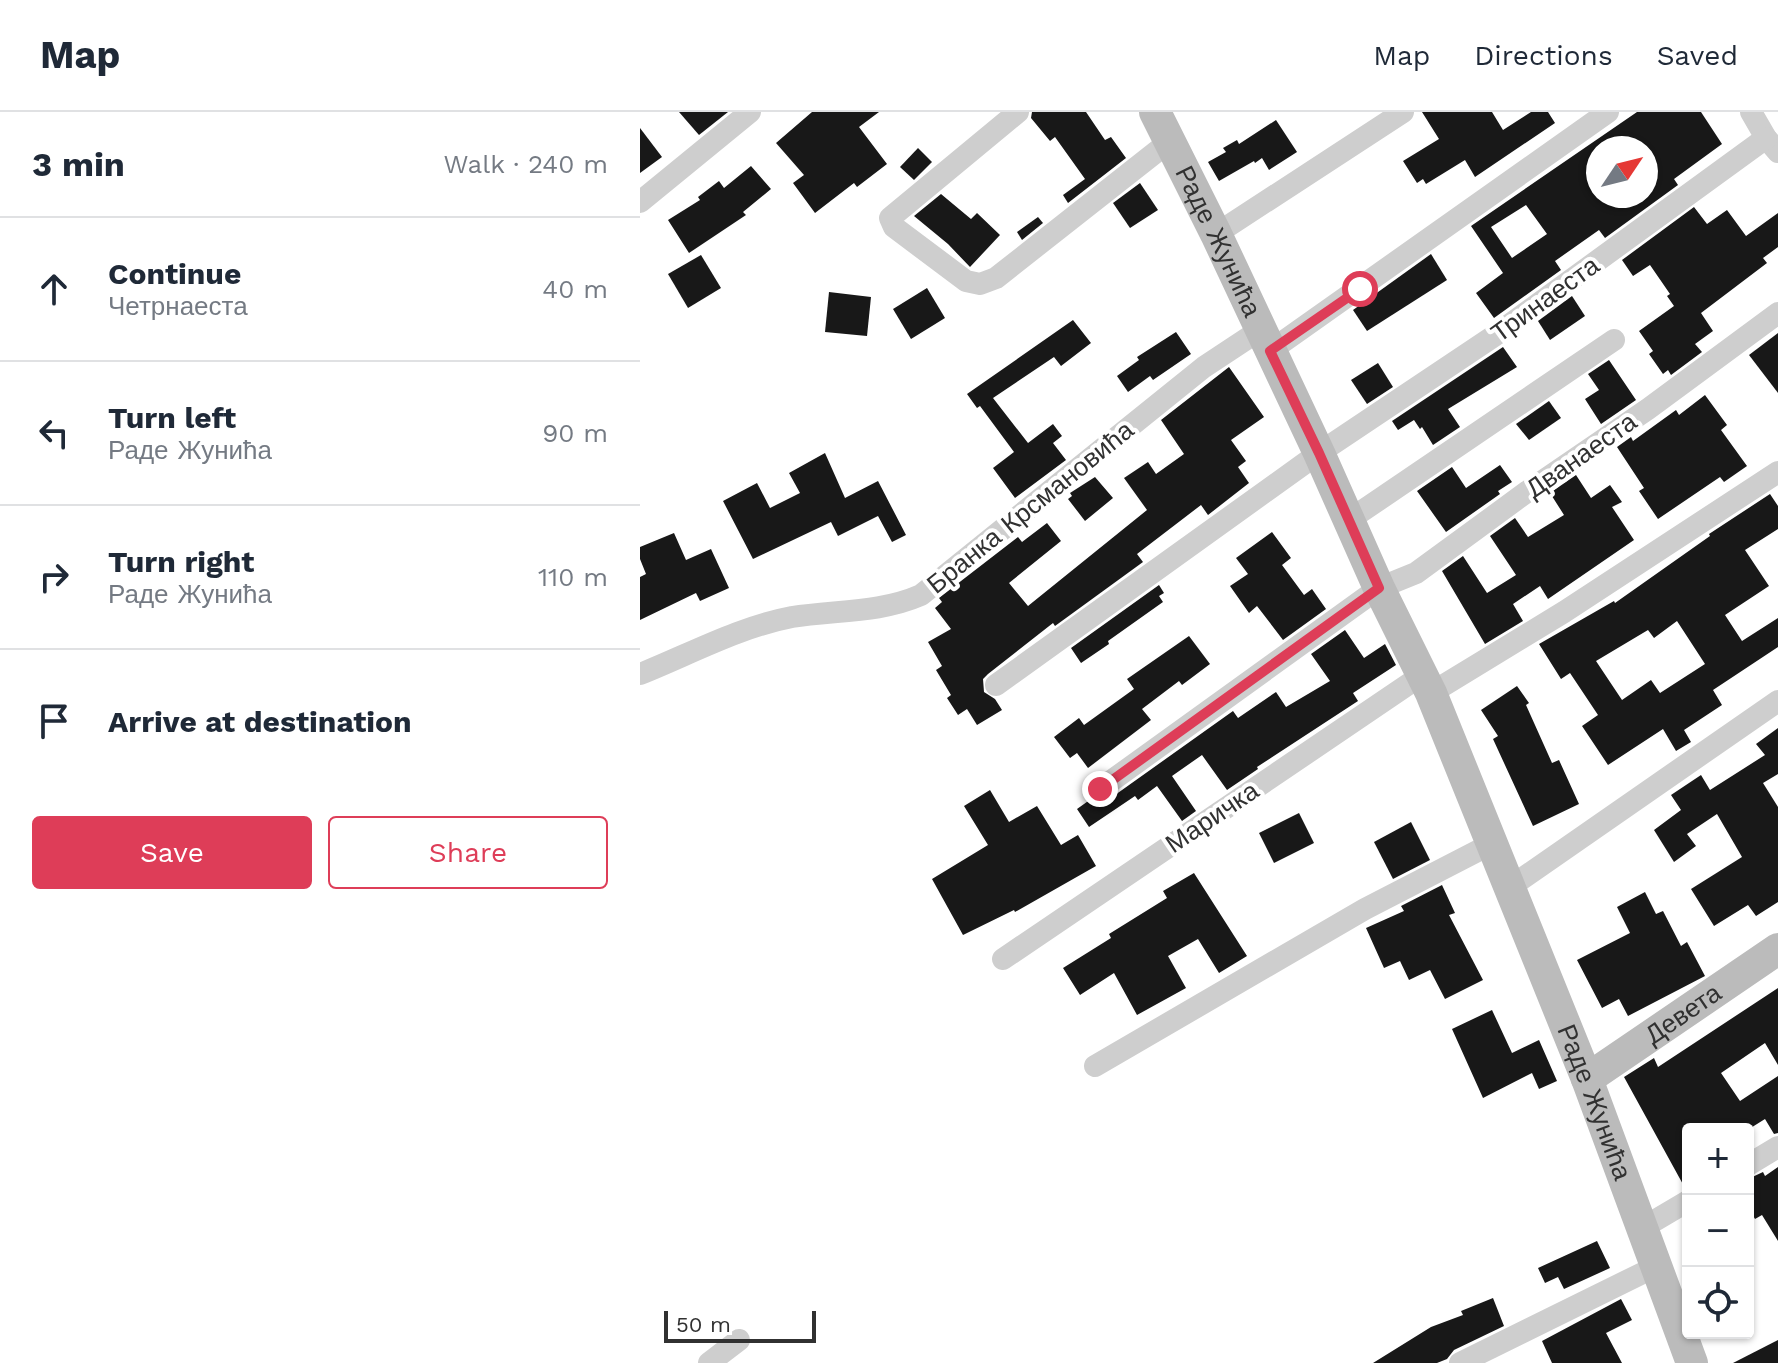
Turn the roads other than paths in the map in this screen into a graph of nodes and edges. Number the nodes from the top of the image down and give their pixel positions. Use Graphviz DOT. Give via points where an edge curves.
graph roads {
  1 [pos="750,112"];
  2 [pos="1018,112"];
  3 [pos="1155,112"];
  4 [pos="1403,112"];
  5 [pos="1608,112"];
  6 [pos="1751,112"];
  7 [pos="1170,141"];
  8 [pos="1772,145"];
  9 [pos="640,202"];
  10 [pos="1216,234"];
  11 [pos="1778,313"];
  12 [pos="1265,340"];
  13 [pos="1614,340"];
  14 [pos="1319,453"];
  15 [pos="1778,472"];
  16 [pos="1349,520"];
  17 [pos="1379,588"];
  18 [pos="640,674"];
  19 [pos="1426,684"];
  20 [pos="996,685"];
  21 [pos="1778,701"];
  22 [pos="1100,789"];
  23 [pos="1493,843"];
  24 [pos="1510,887"];
  25 [pos="1778,949"];
  26 [pos="1003,959"];
  27 [pos="1095,1066"];
  28 [pos="1587,1079"];
  29 [pos="1778,1147"];
  30 [pos="1754,1161"];
  31 [pos="1682,1205"];
  32 [pos="1644,1227"];
  33 [pos="1657,1266"];
  34 [pos="739,1340"];
  35 [pos="709,1363"];
  36 [pos="1460,1363"];
  37 [pos="1692,1363"];
  1 -- 9 [label="street"];
  2 -- 7 [label="street" via="890,218 894,227 966,281 980,284 996,278"];
  3 -- 7 [label="main road, Раде Жунића"];
  4 -- 10 [label="street"];
  5 -- 12 [label="street, Бранка Крсмановића"];
  6 -- 8 [label="street"];
  7 -- 10 [label="main road, Раде Жунића"];
  8 -- 14 [label="street, Тринаеста"];
  10 -- 12 [label="main road, Раде Жунића"];
  11 -- 17 [label="street, Дванаеста" via="1416,573"];
  12 -- 14 [label="main road, Раде Жунића"];
  12 -- 18 [label="street, Бранка Крсмановића" via="1204,367 921,595 896,606 792,617 743,631"];
  13 -- 16 [label="street"];
  14 -- 16 [label="main road, Раде Жунића"];
  14 -- 20 [label="street, Тринаеста"];
  15 -- 19 [label="street, Маричка" via="1564,612"];
  16 -- 17 [label="main road, Раде Жунића"];
  17 -- 19 [label="main road, Раде Жунића"];
  17 -- 22 [label="street"];
  19 -- 23 [label="main road, Раде Жунића"];
  19 -- 26 [label="street, Маричка"];
  21 -- 24 [label="street"];
  23 -- 24 [label="main road, Раде Жунића"];
  23 -- 27 [label="street" via="1365,909"];
  24 -- 28 [label="main road, Раде Жунића"];
  25 -- 28 [label="main road, Девета"];
  28 -- 32 [label="main road, Раде Жунића"];
  29 -- 30 [label="street"];
  31 -- 32 [label="street"];
  32 -- 33 [label="main road, Раде Жунића"];
  33 -- 36 [label="street"];
  33 -- 37 [label="main road, Раде Жунића"];
  34 -- 35 [label="street"];
}
